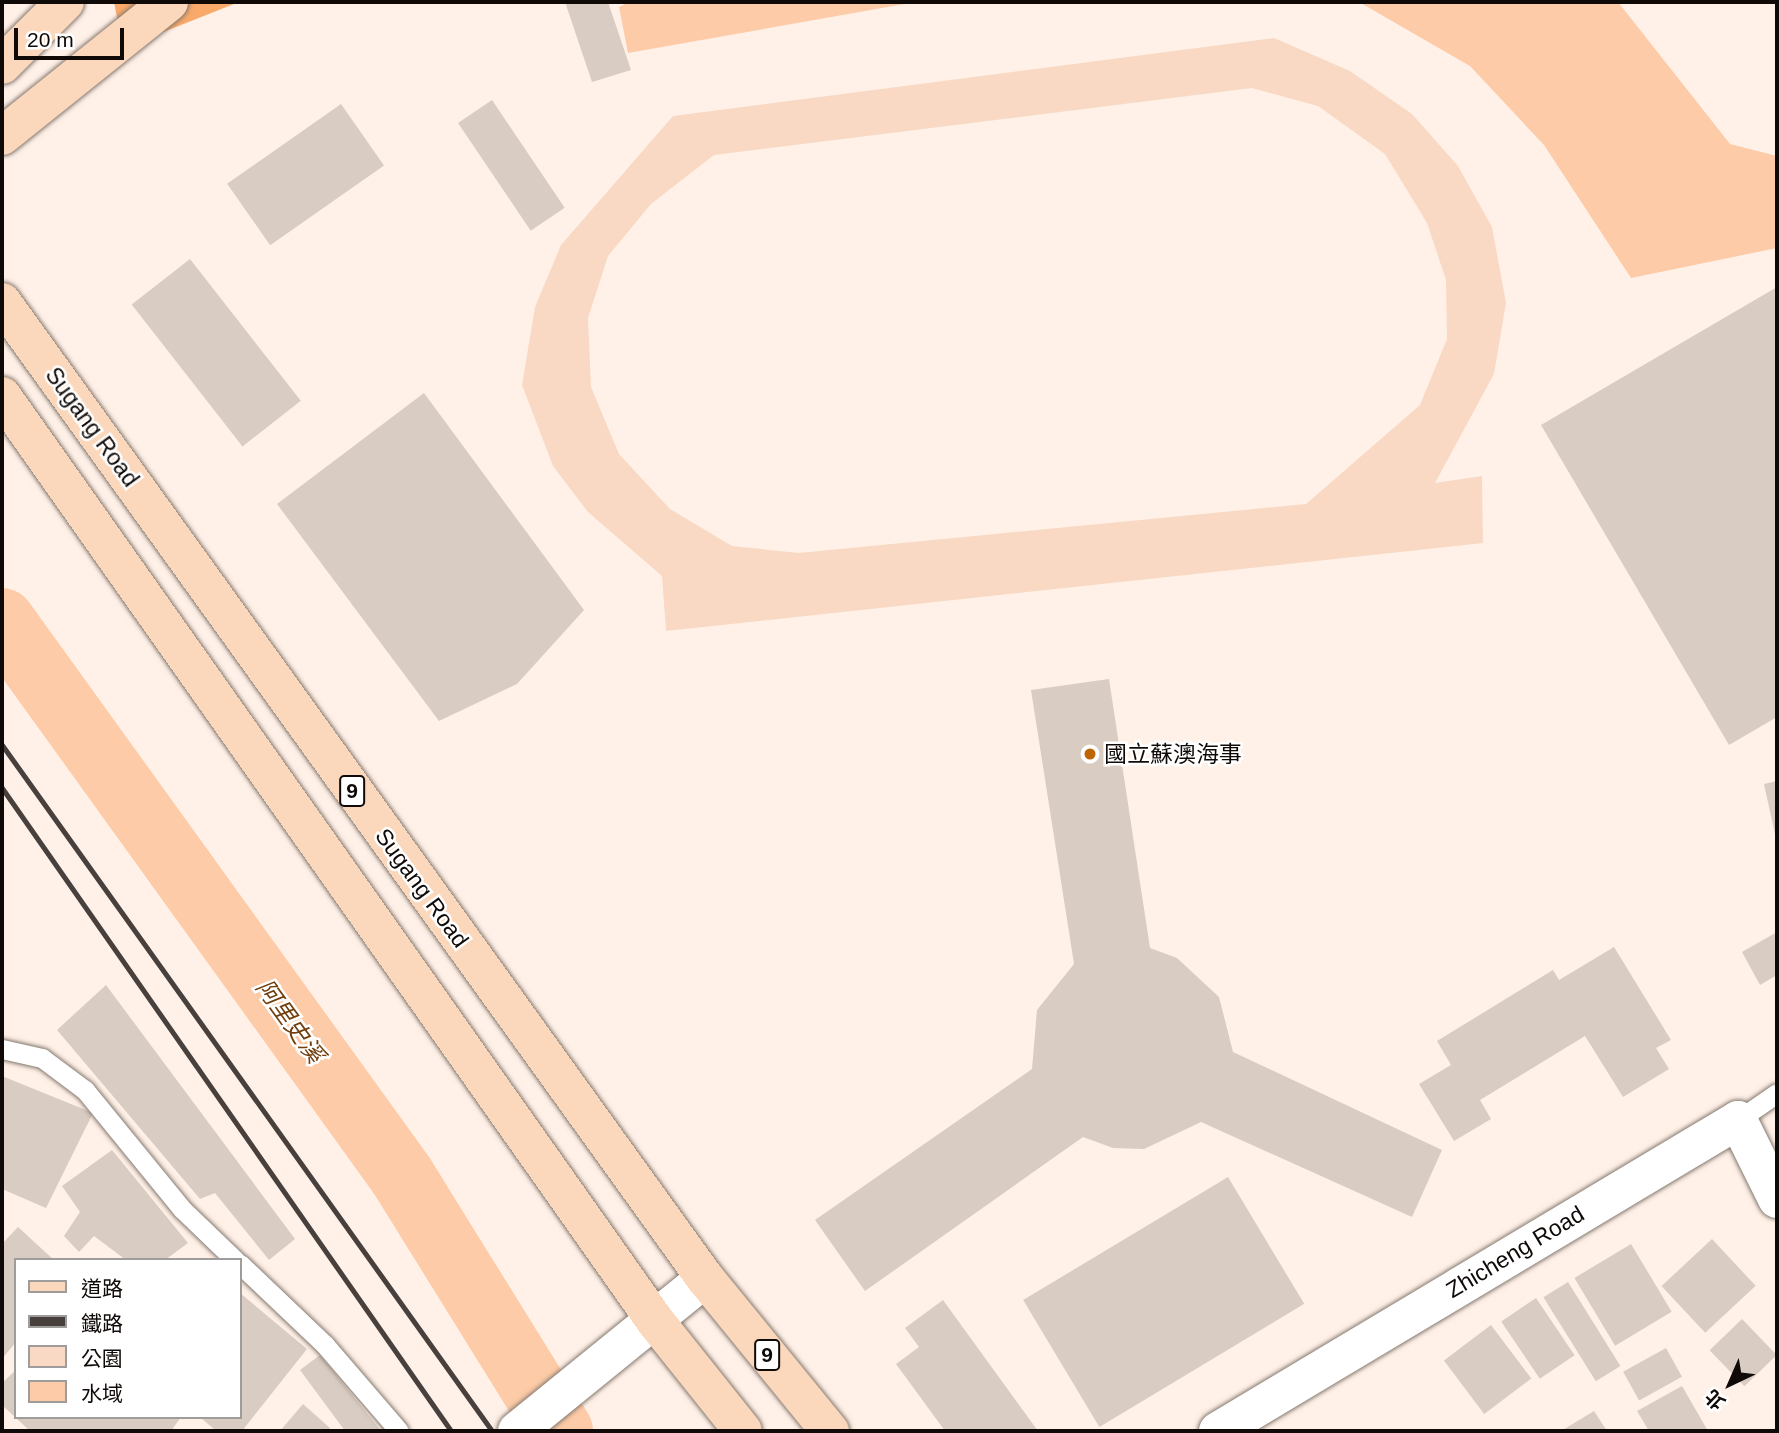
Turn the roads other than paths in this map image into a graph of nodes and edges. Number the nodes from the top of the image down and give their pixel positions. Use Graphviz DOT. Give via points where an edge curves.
graph roads {
  1 [pos="65,2"];
  2 [pos="169,2"];
  3 [pos="2,65"];
  4 [pos="2,136"];
  5 [pos="2,302"];
  6 [pos="2,396"];
  7 [pos="403,864"];
  8 [pos="355,895"];
  9 [pos="2,1049"];
  10 [pos="1777,1093"];
  11 [pos="1738,1120"];
  12 [pos="1777,1199"];
  13 [pos="233,1258"];
  14 [pos="242,1266"];
  15 [pos="705,1278"];
  16 [pos="656,1322"];
  17 [pos="399,1431"];
  18 [pos="517,1431"];
  19 [pos="743,1431"];
  20 [pos="830,1431"];
  21 [pos="1218,1431"];
  1 -- 3 [label="main road"];
  2 -- 4 [label="main road"];
  5 -- 7 [label="main road, Sugang Road / 9"];
  6 -- 8 [label="main road"];
  7 -- 8 [label="main road"];
  7 -- 15 [label="main road, Sugang Road / 9"];
  8 -- 16 [label="main road"];
  9 -- 13 [label="lane" via="43,1058 85,1090 182,1209"];
  10 -- 11 [label="lane"];
  11 -- 12 [label="street"];
  11 -- 21 [label="street, Zhicheng Road"];
  14 -- 17 [label="lane" via="325,1345"];
  15 -- 16 [label="street"];
  15 -- 20 [label="main road, Sugang Road / 9"];
  16 -- 18 [label="street"];
  16 -- 19 [label="main road"];
}
